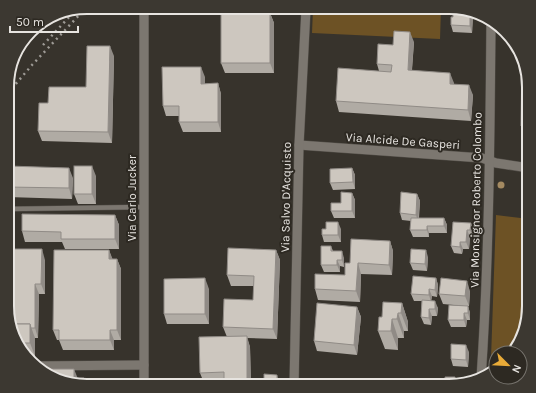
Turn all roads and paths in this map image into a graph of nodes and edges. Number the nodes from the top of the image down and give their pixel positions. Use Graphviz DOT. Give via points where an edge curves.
graph roads {
  1 [pos="144,14"];
  2 [pos="306,14"];
  3 [pos="491,27"];
  4 [pos="299,145"];
  5 [pos="489,161"];
  6 [pos="522,167"];
  7 [pos="14,208"];
  8 [pos="144,208"];
  9 [pos="144,365"];
  10 [pos="45,366"];
  11 [pos="481,371"];
  12 [pos="144,379"];
  13 [pos="294,379"];
  1 -- 8 [label="street, Via Carlo Jucker"];
  2 -- 4 [label="street, Via Salvo D'Acquisto"];
  3 -- 5 [label="street, Via Monsignor Roberto Colombo"];
  4 -- 5 [label="street, Via Alcide De Gasperi" via="482,158"];
  4 -- 13 [label="street, Via Salvo D'Acquisto"];
  5 -- 6 [label="street, Via Alcide De Gasperi"];
  5 -- 11 [label="street, Via Monsignor Roberto Colombo"];
  7 -- 8 [label="lane"];
  8 -- 9 [label="street, Via Carlo Jucker"];
  9 -- 10 [label="street"];
  9 -- 12 [label="street, Via Carlo Jucker"];
}
